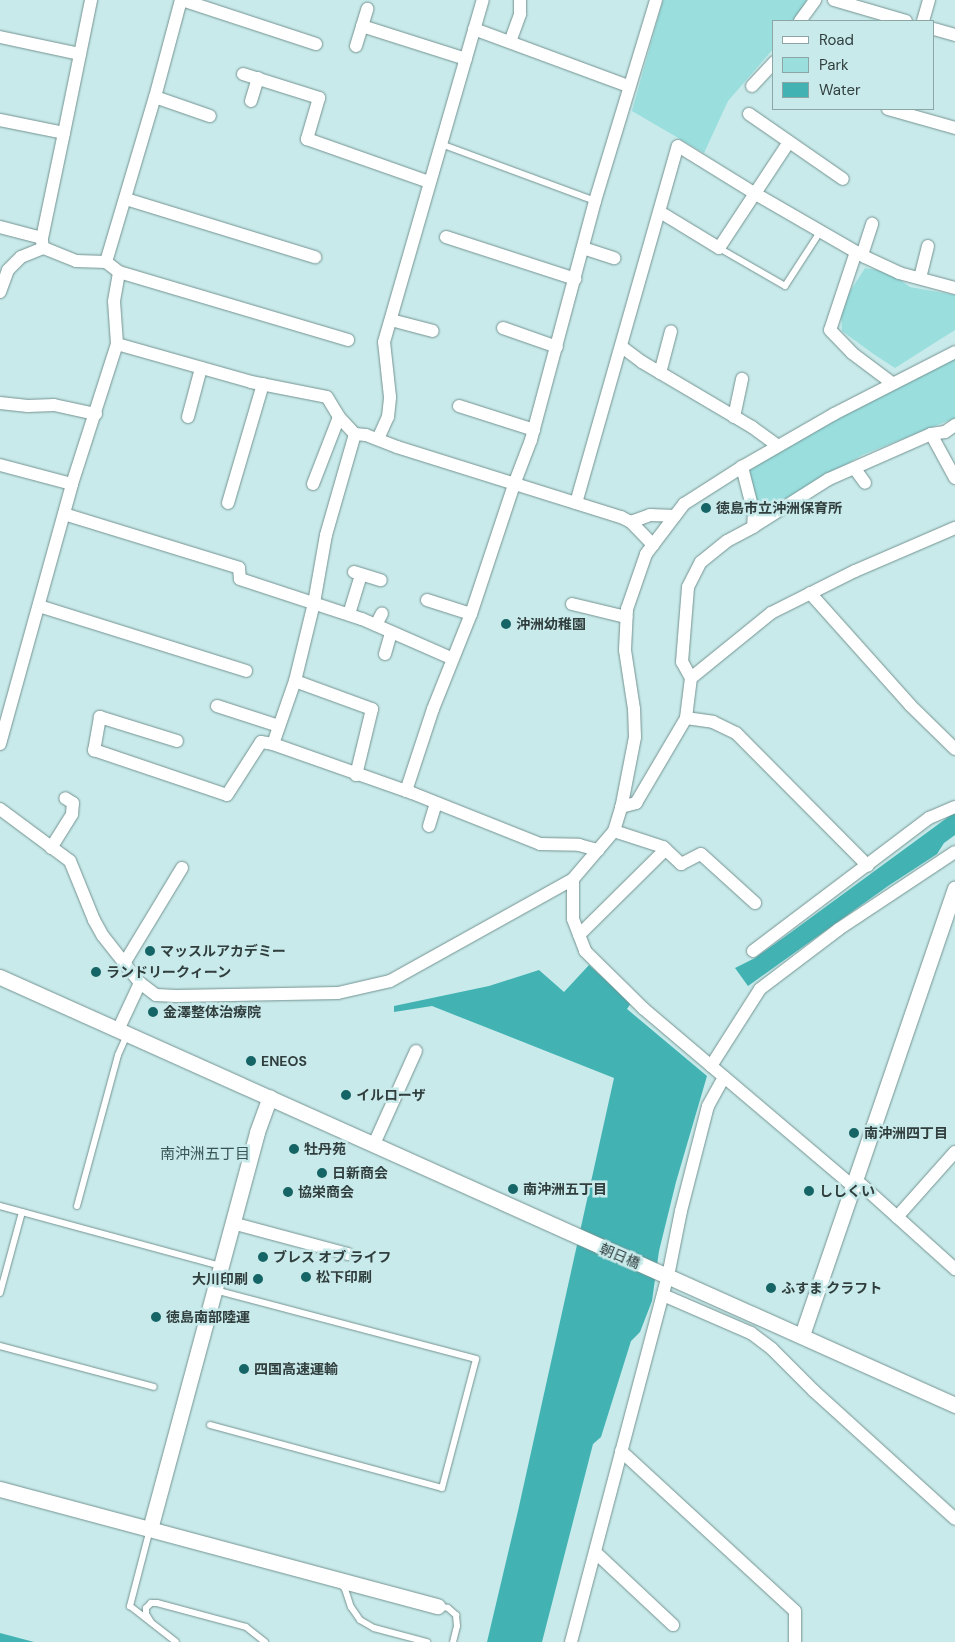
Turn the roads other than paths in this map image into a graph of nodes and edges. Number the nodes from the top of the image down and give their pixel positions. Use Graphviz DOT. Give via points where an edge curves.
graph roads {
  1 [pos="92,0"];
  2 [pos="181,0"];
  3 [pos="483,0"];
  4 [pos="520,0"];
  5 [pos="656,0"];
  6 [pos="815,0"];
  7 [pos="834,0"];
  8 [pos="929,0"];
  9 [pos="367,9"];
  10 [pos="801,20"];
  11 [pos="903,20"];
  12 [pos="923,20"];
  13 [pos="362,26"];
  14 [pos="474,29"];
  15 [pos="935,29"];
  16 [pos="955,35"];
  17 [pos="0,37"];
  18 [pos="510,42"];
  19 [pos="316,44"];
  20 [pos="356,46"];
  21 [pos="80,54"];
  22 [pos="466,59"];
  23 [pos="772,64"];
  24 [pos="243,74"];
  25 [pos="258,78"];
  26 [pos="628,86"];
  27 [pos="752,86"];
  28 [pos="155,97"];
  29 [pos="251,101"];
  30 [pos="895,110"];
  31 [pos="749,114"];
  32 [pos="210,116"];
  33 [pos="0,120"];
  34 [pos="955,128"];
  35 [pos="64,133"];
  36 [pos="789,142"];
  37 [pos="440,143"];
  38 [pos="843,179"];
  39 [pos="429,182"];
  40 [pos="754,193"];
  41 [pos="126,199"];
  42 [pos="595,201"];
  43 [pos="660,212"];
  44 [pos="872,224"];
  45 [pos="0,227"];
  46 [pos="820,232"];
  47 [pos="446,237"];
  48 [pos="43,243"];
  49 [pos="928,246"];
  50 [pos="583,248"];
  51 [pos="719,248"];
  52 [pos="859,253"];
  53 [pos="315,257"];
  54 [pos="614,258"];
  55 [pos="106,262"];
  56 [pos="119,272"];
  57 [pos="920,278"];
  58 [pos="574,279"];
  59 [pos="955,288"];
  60 [pos="0,292"];
  61 [pos="391,320"];
  62 [pos="503,328"];
  63 [pos="433,331"];
  64 [pos="671,331"];
  65 [pos="348,340"];
  66 [pos="117,344"];
  67 [pos="557,347"];
  68 [pos="622,347"];
  69 [pos="955,352"];
  70 [pos="201,368"];
  71 [pos="660,373"];
  72 [pos="742,379"];
  73 [pos="892,383"];
  74 [pos="263,384"];
  75 [pos="0,403"];
  76 [pos="459,406"];
  77 [pos="96,414"];
  78 [pos="188,417"];
  79 [pos="339,417"];
  80 [pos="734,417"];
  81 [pos="955,425"];
  82 [pos="534,430"];
  83 [pos="355,434"];
  84 [pos="931,434"];
  85 [pos="378,439"];
  86 [pos="778,446"];
  87 [pos="0,465"];
  88 [pos="742,467"];
  89 [pos="855,469"];
  90 [pos="955,478"];
  91 [pos="515,482"];
  92 [pos="72,484"];
  93 [pos="313,484"];
  94 [pos="865,484"];
  95 [pos="228,503"];
  96 [pos="576,504"];
  97 [pos="64,514"];
  98 [pos="675,516"];
  99 [pos="631,522"];
  100 [pos="753,526"];
  101 [pos="955,528"];
  102 [pos="653,545"];
  103 [pos="381,580"];
  104 [pos="810,593"];
  105 [pos="427,600"];
  106 [pos="314,603"];
  107 [pos="572,604"];
  108 [pos="39,606"];
  109 [pos="382,613"];
  110 [pos="348,614"];
  111 [pos="471,614"];
  112 [pos="626,617"];
  113 [pos="376,625"];
  114 [pos="391,633"];
  115 [pos="385,654"];
  116 [pos="453,659"];
  117 [pos="246,671"];
  118 [pos="691,678"];
  119 [pos="295,681"];
  120 [pos="217,706"];
  121 [pos="686,718"];
  122 [pos="279,726"];
  123 [pos="177,741"];
  124 [pos="0,744"];
  125 [pos="273,744"];
  126 [pos="955,749"];
  127 [pos="356,774"];
  128 [pos="406,790"];
  129 [pos="65,798"];
  130 [pos="436,803"];
  131 [pos="621,807"];
  132 [pos="955,808"];
  133 [pos="0,809"];
  134 [pos="429,826"];
  135 [pos="614,831"];
  136 [pos="51,848"];
  137 [pos="666,849"];
  138 [pos="598,850"];
  139 [pos="955,852"];
  140 [pos="868,866"];
  141 [pos="182,868"];
  142 [pos="574,879"];
  143 [pos="955,888"];
  144 [pos="755,903"];
  145 [pos="579,935"];
  146 [pos="753,951"];
  147 [pos="125,962"];
  148 [pos="0,977"];
  149 [pos="140,983"];
  150 [pos="122,1032"];
  151 [pos="416,1050"];
  152 [pos="711,1066"];
  153 [pos="724,1077"];
  154 [pos="270,1097"];
  155 [pos="374,1144"];
  156 [pos="955,1152"];
  157 [pos="854,1183"];
  158 [pos="0,1206"];
  159 [pos="77,1206"];
  160 [pos="22,1212"];
  161 [pos="897,1217"];
  162 [pos="232,1223"];
  163 [pos="348,1254"];
  164 [pos="221,1266"];
  165 [pos="955,1269"];
  166 [pos="668,1276"];
  167 [pos="215,1290"];
  168 [pos="0,1293"];
  169 [pos="663,1295"];
  170 [pos="802,1335"];
  171 [pos="0,1346"];
  172 [pos="154,1387"];
  173 [pos="955,1404"];
  174 [pos="210,1425"];
  175 [pos="621,1451"];
  176 [pos="0,1489"];
  177 [pos="955,1519"];
  178 [pos="150,1529"];
  179 [pos="595,1552"];
  180 [pos="336,1579"];
  181 [pos="438,1606"];
  182 [pos="151,1622"];
  183 [pos="673,1625"];
  184 [pos="176,1642"];
  185 [pos="265,1642"];
  186 [pos="427,1642"];
  187 [pos="453,1642"];
  188 [pos="571,1642"];
  189 [pos="795,1642"];
  1 -- 21 [label="street"];
  2 -- 19 [label="street"];
  2 -- 28 [label="street"];
  3 -- 14 [label="street"];
  4 -- 18 [label="street" via="520,14"];
  5 -- 26 [label="street"];
  6 -- 10 [label="street"];
  7 -- 11 [label="street"];
  8 -- 12 [label="street"];
  9 -- 13 [label="street"];
  13 -- 20 [label="street"];
  13 -- 22 [label="street"];
  14 -- 18 [label="street"];
  14 -- 22 [label="street"];
  15 -- 16 [label="street"];
  17 -- 21 [label="street"];
  18 -- 26 [label="street"];
  21 -- 35 [label="street"];
  22 -- 37 [label="street"];
  23 -- 27 [label="street"];
  24 -- 25 [label="street"];
  25 -- 29 [label="street"];
  25 -- 39 [label="street" via="319,98 307,139"];
  26 -- 42 [label="street"];
  28 -- 32 [label="street"];
  28 -- 41 [label="street"];
  30 -- 34 [label="street"];
  31 -- 36 [label="street"];
  33 -- 35 [label="street"];
  35 -- 48 [label="street"];
  36 -- 38 [label="street"];
  36 -- 40 [label="street"];
  37 -- 39 [label="street"];
  37 -- 42 [label="lane"];
  39 -- 61 [label="street"];
  40 -- 43 [label="street" via="678,146"];
  40 -- 46 [label="street"];
  40 -- 51 [label="street"];
  41 -- 53 [label="street"];
  41 -- 55 [label="street"];
  42 -- 50 [label="street"];
  43 -- 51 [label="street"];
  43 -- 68 [label="street"];
  44 -- 52 [label="street"];
  45 -- 48 [label="street"];
  46 -- 51 [label="lane" via="785,286"];
  46 -- 52 [label="street"];
  47 -- 58 [label="street"];
  48 -- 55 [label="street" via="76,262"];
  48 -- 60 [label="street" via="8,270"];
  49 -- 57 [label="street"];
  50 -- 54 [label="street"];
  50 -- 58 [label="street"];
  52 -- 57 [label="street"];
  52 -- 73 [label="street" via="830,330 852,353"];
  55 -- 56 [label="street"];
  56 -- 65 [label="street"];
  56 -- 66 [label="street" via="114,301"];
  57 -- 59 [label="street"];
  58 -- 67 [label="street"];
  61 -- 63 [label="street"];
  61 -- 85 [label="street" via="384,342 390,397 388,417"];
  62 -- 67 [label="street"];
  64 -- 71 [label="street"];
  66 -- 70 [label="street"];
  66 -- 77 [label="street"];
  67 -- 82 [label="street"];
  68 -- 71 [label="street"];
  68 -- 96 [label="street"];
  69 -- 73 [label="street"];
  70 -- 74 [label="street"];
  70 -- 78 [label="street"];
  71 -- 80 [label="street"];
  72 -- 80 [label="street"];
  73 -- 86 [label="street"];
  74 -- 79 [label="street" via="327,397"];
  74 -- 95 [label="street"];
  75 -- 77 [label="street" via="54,405"];
  76 -- 82 [label="street"];
  77 -- 92 [label="street"];
  79 -- 83 [label="street"];
  79 -- 93 [label="street"];
  80 -- 86 [label="street"];
  81 -- 84 [label="street" via="946,432"];
  82 -- 91 [label="street"];
  83 -- 85 [label="street"];
  83 -- 106 [label="street" via="326,535"];
  84 -- 89 [label="street"];
  84 -- 90 [label="street"];
  85 -- 91 [label="street"];
  86 -- 88 [label="street"];
  87 -- 92 [label="street"];
  88 -- 98 [label="street" via="684,504"];
  88 -- 100 [label="street" via="754,514"];
  89 -- 94 [label="street"];
  89 -- 100 [label="street" via="829,479"];
  91 -- 96 [label="street"];
  91 -- 111 [label="street"];
  92 -- 97 [label="street"];
  96 -- 99 [label="street"];
  97 -- 106 [label="street" via="238,568 240,579"];
  97 -- 108 [label="street"];
  98 -- 99 [label="street" via="650,514"];
  98 -- 102 [label="street"];
  99 -- 102 [label="street"];
  100 -- 118 [label="street" via="701,562 688,587 682,662"];
  101 -- 104 [label="street"];
  102 -- 112 [label="street" via="646,554"];
  103 -- 110 [label="street" via="358,574"];
  104 -- 118 [label="street" via="771,613"];
  104 -- 126 [label="street" via="910,706"];
  105 -- 111 [label="street"];
  106 -- 110 [label="street"];
  106 -- 119 [label="street"];
  107 -- 112 [label="street"];
  108 -- 117 [label="street"];
  108 -- 124 [label="street"];
  109 -- 113 [label="street"];
  110 -- 113 [label="street"];
  111 -- 116 [label="street"];
  112 -- 131 [label="street" via="625,650 635,737"];
  113 -- 114 [label="street"];
  114 -- 115 [label="street"];
  114 -- 116 [label="street"];
  116 -- 128 [label="street"];
  118 -- 121 [label="street"];
  119 -- 122 [label="street"];
  119 -- 127 [label="street" via="372,709"];
  120 -- 122 [label="street"];
  121 -- 131 [label="street" via="636,803"];
  121 -- 140 [label="street" via="713,722 736,733"];
  122 -- 125 [label="street"];
  123 -- 125 [label="street" via="100,718 94,750 227,794 261,742"];
  125 -- 127 [label="street"];
  127 -- 128 [label="street"];
  128 -- 130 [label="street"];
  129 -- 136 [label="street" via="73,803 72,814"];
  130 -- 134 [label="street"];
  130 -- 138 [label="street" via="540,844 579,845"];
  131 -- 135 [label="street"];
  132 -- 140 [label="street" via="929,818"];
  133 -- 136 [label="street"];
  135 -- 137 [label="street"];
  135 -- 138 [label="street"];
  136 -- 147 [label="street" via="70,861 102,936"];
  137 -- 144 [label="street" via="681,864 700,854"];
  137 -- 145 [label="street"];
  138 -- 142 [label="street"];
  139 -- 152 [label="street" via="840,929 760,989"];
  140 -- 146 [label="street"];
  141 -- 147 [label="street"];
  142 -- 145 [label="street" via="573,919"];
  142 -- 149 [label="street" via="390,981 338,993 176,996 156,995"];
  143 -- 157 [label="street"];
  145 -- 152 [label="street" via="585,951 644,1009"];
  147 -- 149 [label="street"];
  148 -- 150 [label="street, 朝日橋"];
  149 -- 150 [label="street"];
  150 -- 154 [label="street, 朝日橋"];
  150 -- 159 [label="lane"];
  151 -- 155 [label="street"];
  152 -- 153 [label="street"];
  153 -- 157 [label="street"];
  153 -- 166 [label="street" via="708,1106 680,1211"];
  154 -- 155 [label="street, 朝日橋"];
  154 -- 162 [label="street"];
  155 -- 166 [label="street, 朝日橋"];
  156 -- 161 [label="street"];
  157 -- 161 [label="street"];
  157 -- 170 [label="street"];
  158 -- 160 [label="lane"];
  160 -- 164 [label="lane"];
  160 -- 168 [label="lane"];
  161 -- 165 [label="street"];
  162 -- 163 [label="street"];
  162 -- 164 [label="street"];
  164 -- 167 [label="street"];
  166 -- 169 [label="street"];
  166 -- 170 [label="street, 朝日橋"];
  167 -- 174 [label="lane" via="476,1359 442,1488"];
  167 -- 178 [label="street"];
  169 -- 175 [label="street"];
  169 -- 177 [label="street" via="758,1338"];
  170 -- 173 [label="street, 朝日橋"];
  171 -- 172 [label="lane"];
  175 -- 179 [label="street"];
  175 -- 189 [label="street" via="795,1611"];
  176 -- 178 [label="street"];
  178 -- 180 [label="street"];
  178 -- 182 [label="lane" via="130,1606"];
  179 -- 183 [label="street"];
  179 -- 188 [label="street"];
  180 -- 181 [label="street"];
  180 -- 186 [label="lane" via="345,1589 360,1620 374,1628"];
  181 -- 187 [label="lane" via="448,1608 456,1615 458,1626"];
  182 -- 184 [label="lane"];
  182 -- 185 [label="lane" via="146,1608 157,1603 246,1627"];
}
